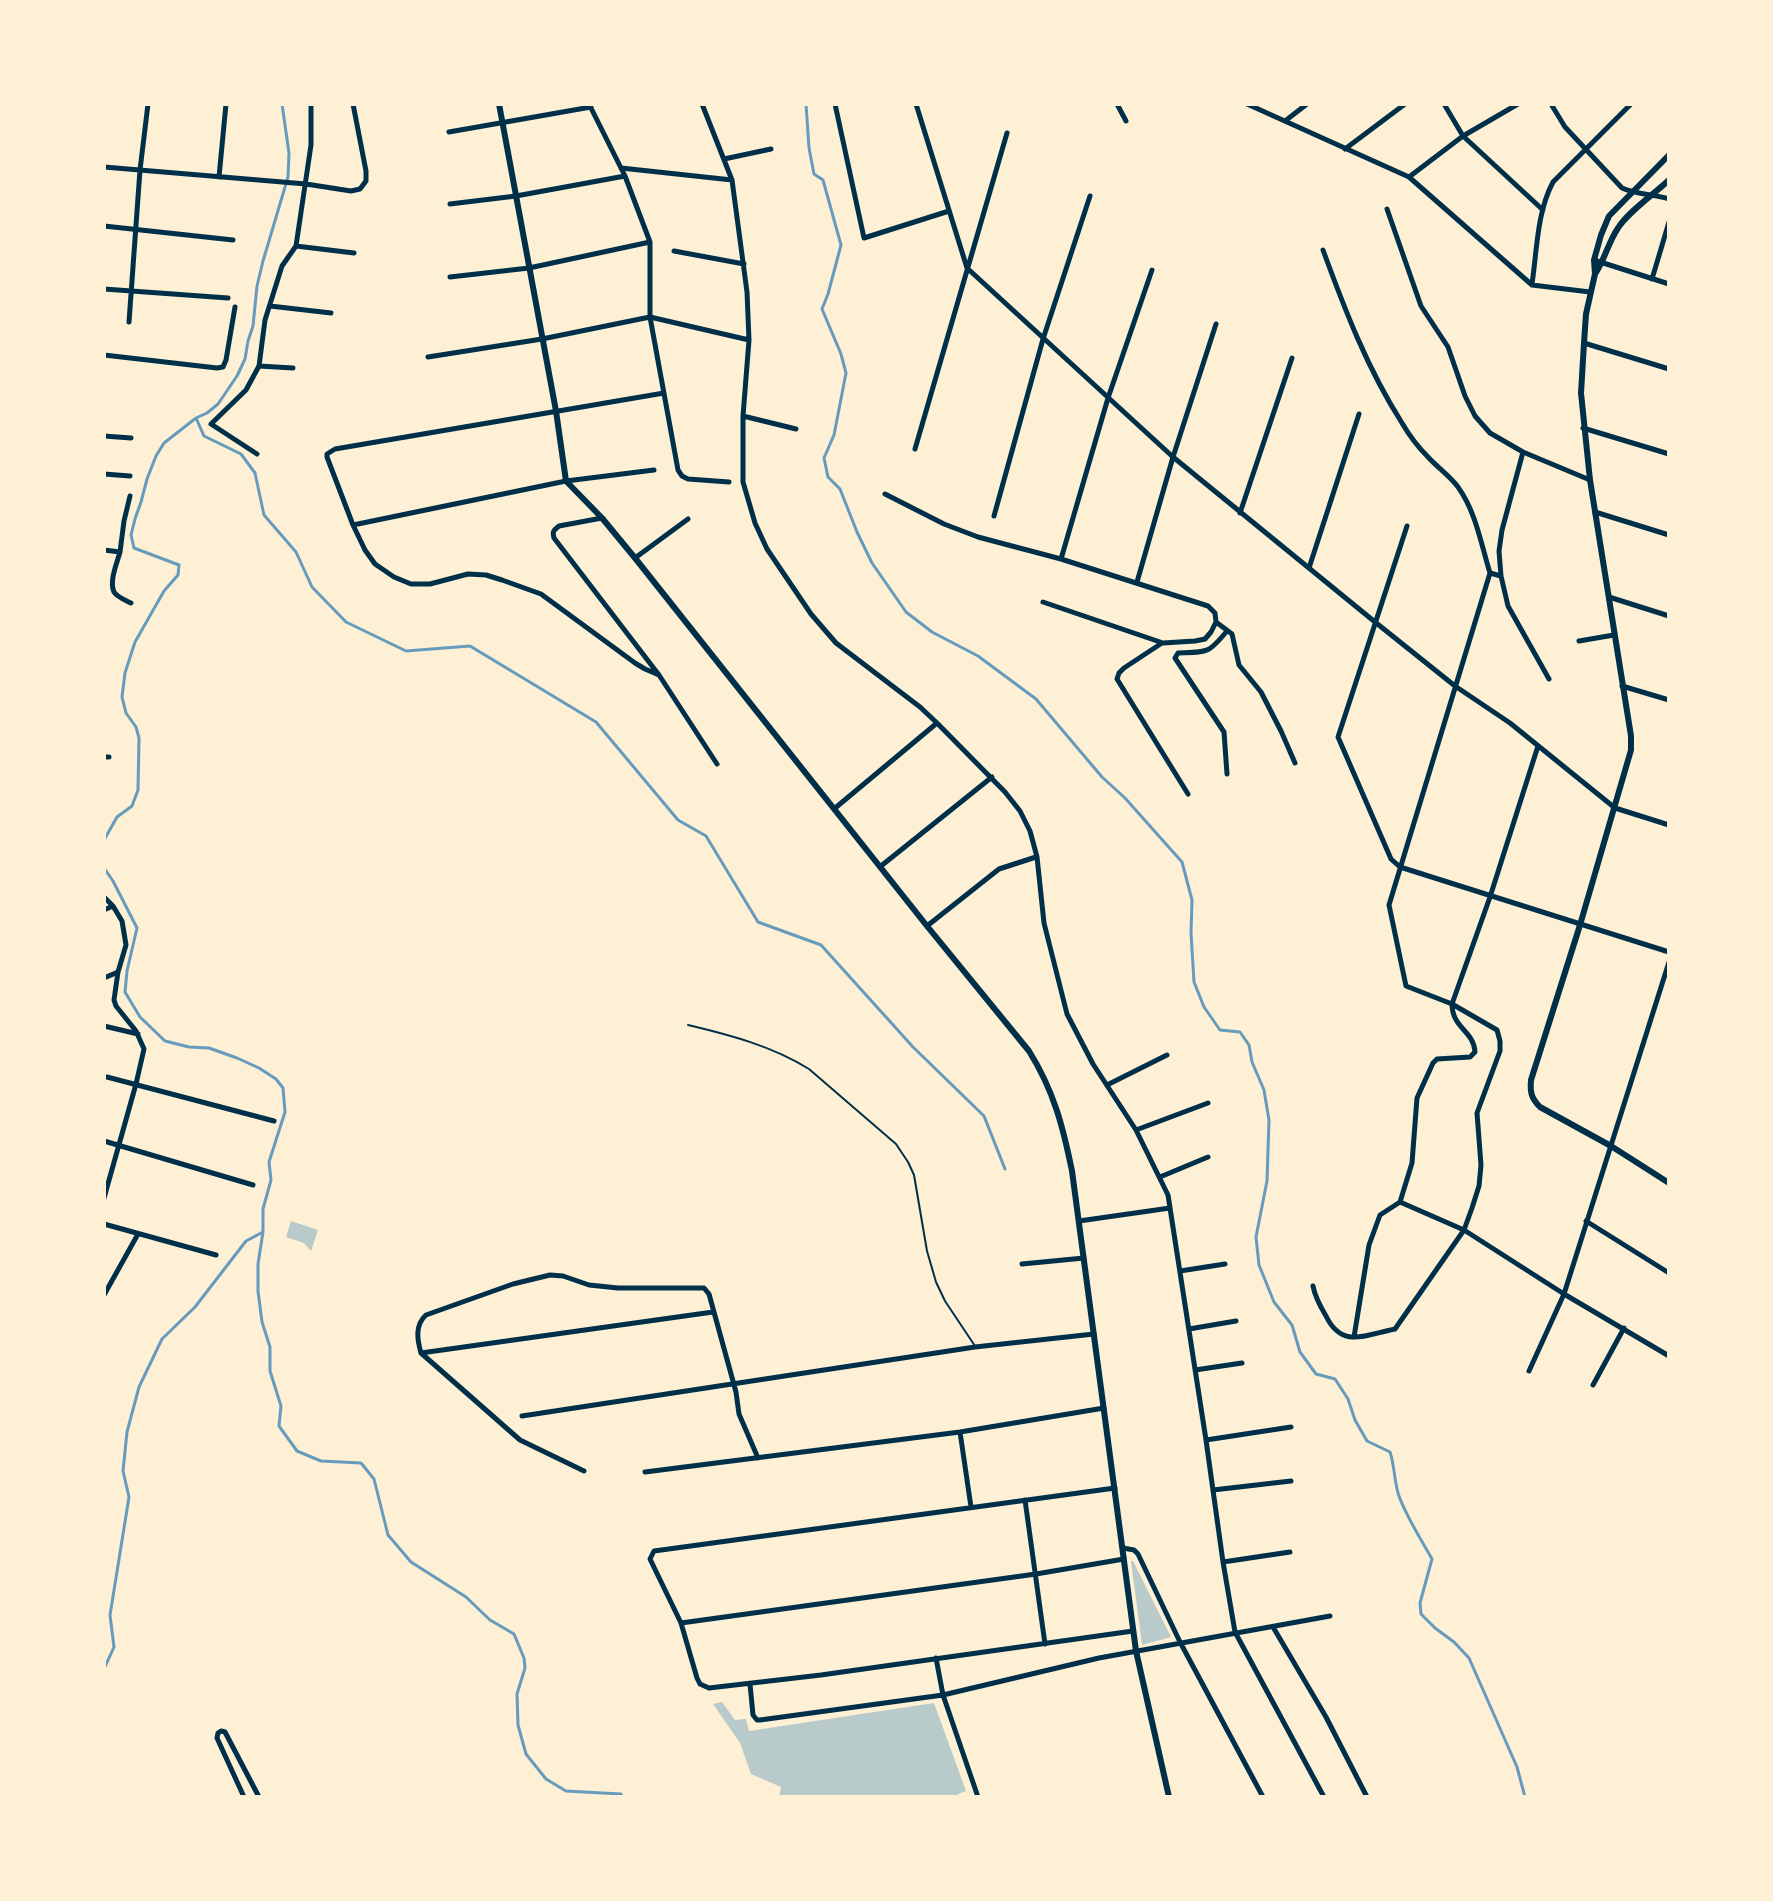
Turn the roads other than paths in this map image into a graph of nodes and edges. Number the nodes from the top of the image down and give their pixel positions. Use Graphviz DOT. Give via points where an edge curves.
graph roads {
  1 [pos="148,104"];
  2 [pos="226,104"];
  3 [pos="311,104"];
  4 [pos="353,104"];
  5 [pos="499,104"];
  6 [pos="702,104"];
  7 [pos="835,104"];
  8 [pos="916,104"];
  9 [pos="1117,104"];
  10 [pos="1247,104"];
  11 [pos="1307,104"];
  12 [pos="1405,104"];
  13 [pos="1444,104"];
  14 [pos="1518,104"];
  15 [pos="1551,104"];
  16 [pos="1631,104"];
  17 [pos="590,105"];
  18 [pos="1126,121"];
  19 [pos="1285,121"];
  20 [pos="503,123"];
  21 [pos="449,132"];
  22 [pos="1007,133"];
  23 [pos="1463,136"];
  24 [pos="771,149"];
  25 [pos="1345,149"];
  26 [pos="1585,149"];
  27 [pos="1669,155"];
  28 [pos="724,159"];
  29 [pos="104,167"];
  30 [pos="621,168"];
  31 [pos="140,170"];
  32 [pos="625,176"];
  33 [pos="219,177"];
  34 [pos="1409,177"];
  35 [pos="732,180"];
  36 [pos="1669,180"];
  37 [pos="303,184"];
  38 [pos="1631,192"];
  39 [pos="1654,194"];
  40 [pos="516,196"];
  41 [pos="1090,196"];
  42 [pos="1669,199"];
  43 [pos="450,204"];
  44 [pos="1387,209"];
  45 [pos="1543,210"];
  46 [pos="949,211"];
  47 [pos="1669,222"];
  48 [pos="104,226"];
  49 [pos="136,229"];
  50 [pos="233,240"];
  51 [pos="650,242"];
  52 [pos="296,246"];
  53 [pos="1323,250"];
  54 [pos="674,251"];
  55 [pos="354,253"];
  56 [pos="1594,260"];
  57 [pos="1603,263"];
  58 [pos="744,264"];
  59 [pos="529,268"];
  60 [pos="967,268"];
  61 [pos="1152,270"];
  62 [pos="1595,274"];
  63 [pos="450,277"];
  64 [pos="1652,279"];
  65 [pos="1669,284"];
  66 [pos="1532,285"];
  67 [pos="104,289"];
  68 [pos="132,291"];
  69 [pos="1590,292"];
  70 [pos="228,298"];
  71 [pos="270,306"];
  72 [pos="235,307"];
  73 [pos="331,313"];
  74 [pos="650,317"];
  75 [pos="129,322"];
  76 [pos="1216,324"];
  77 [pos="542,339"];
  78 [pos="1043,339"];
  79 [pos="749,340"];
  80 [pos="1584,343"];
  81 [pos="104,355"];
  82 [pos="428,357"];
  83 [pos="1292,358"];
  84 [pos="259,366"];
  85 [pos="293,368"];
  86 [pos="1669,369"];
  87 [pos="664,393"];
  88 [pos="1108,398"];
  89 [pos="556,411"];
  90 [pos="1359,414"];
  91 [pos="743,416"];
  92 [pos="1583,428"];
  93 [pos="796,429"];
  94 [pos="104,436"];
  95 [pos="131,438"];
  96 [pos="915,449"];
  97 [pos="1523,452"];
  98 [pos="257,454"];
  99 [pos="1669,454"];
  100 [pos="1173,457"];
  101 [pos="654,470"];
  102 [pos="104,474"];
  103 [pos="130,476"];
  104 [pos="1590,480"];
  105 [pos="566,481"];
  106 [pos="729,482"];
  107 [pos="885,494"];
  108 [pos="130,496"];
  109 [pos="1595,512"];
  110 [pos="1240,513"];
  111 [pos="994,516"];
  112 [pos="602,518"];
  113 [pos="688,519"];
  114 [pos="353,525"];
  115 [pos="1407,526"];
  116 [pos="1669,535"];
  117 [pos="104,550"];
  118 [pos="120,552"];
  119 [pos="635,558"];
  120 [pos="1061,559"];
  121 [pos="1309,568"];
  122 [pos="1490,573"];
  123 [pos="1501,576"];
  124 [pos="1137,582"];
  125 [pos="1608,597"];
  126 [pos="1043,602"];
  127 [pos="131,603"];
  128 [pos="1669,616"];
  129 [pos="1216,622"];
  130 [pos="1375,622"];
  131 [pos="1227,631"];
  132 [pos="1614,635"];
  133 [pos="1579,641"];
  134 [pos="1163,643"];
  135 [pos="659,675"];
  136 [pos="1549,679"];
  137 [pos="1455,686"];
  138 [pos="1622,686"];
  139 [pos="1669,700"];
  140 [pos="937,723"];
  141 [pos="1538,746"];
  142 [pos="1295,763"];
  143 [pos="717,764"];
  144 [pos="1227,774"];
  145 [pos="992,777"];
  146 [pos="1188,794"];
  147 [pos="1615,808"];
  148 [pos="834,809"];
  149 [pos="1669,825"];
  150 [pos="1037,857"];
  151 [pos="881,866"];
  152 [pos="1400,867"];
  153 [pos="104,897"];
  154 [pos="1490,897"];
  155 [pos="113,906"];
  156 [pos="104,910"];
  157 [pos="1580,925"];
  158 [pos="927,926"];
  159 [pos="1669,952"];
  160 [pos="1669,962"];
  161 [pos="118,972"];
  162 [pos="104,978"];
  163 [pos="1452,1004"];
  164 [pos="688,1025"];
  165 [pos="104,1026"];
  166 [pos="138,1034"];
  167 [pos="1167,1055"];
  168 [pos="107,1077"];
  169 [pos="136,1084"];
  170 [pos="1107,1085"];
  171 [pos="1208,1103"];
  172 [pos="274,1121"];
  173 [pos="1136,1130"];
  174 [pos="104,1141"];
  175 [pos="118,1145"];
  176 [pos="1611,1146"];
  177 [pos="1208,1157"];
  178 [pos="1160,1177"];
  179 [pos="1669,1183"];
  180 [pos="253,1185"];
  181 [pos="104,1198"];
  182 [pos="1400,1202"];
  183 [pos="1170,1208"];
  184 [pos="1079,1221"];
  185 [pos="1586,1221"];
  186 [pos="104,1224"];
  187 [pos="1464,1230"];
  188 [pos="138,1234"];
  189 [pos="216,1255"];
  190 [pos="1084,1258"];
  191 [pos="1022,1264"];
  192 [pos="1225,1264"];
  193 [pos="1180,1271"];
  194 [pos="1669,1273"];
  195 [pos="1313,1286"];
  196 [pos="1564,1294"];
  197 [pos="104,1295"];
  198 [pos="713,1312"];
  199 [pos="1236,1321"];
  200 [pos="1624,1328"];
  201 [pos="1189,1329"];
  202 [pos="1094,1334"];
  203 [pos="1354,1337"];
  204 [pos="975,1347"];
  205 [pos="421,1353"];
  206 [pos="1669,1356"];
  207 [pos="1242,1363"];
  208 [pos="1195,1370"];
  209 [pos="1529,1371"];
  210 [pos="734,1384"];
  211 [pos="1593,1385"];
  212 [pos="1104,1408"];
  213 [pos="522,1416"];
  214 [pos="1291,1427"];
  215 [pos="960,1432"];
  216 [pos="1206,1440"];
  217 [pos="758,1458"];
  218 [pos="584,1471"];
  219 [pos="645,1472"];
  220 [pos="1291,1481"];
  221 [pos="1115,1488"];
  222 [pos="1213,1490"];
  223 [pos="1025,1500"];
  224 [pos="971,1507"];
  225 [pos="1123,1548"];
  226 [pos="1290,1552"];
  227 [pos="1124,1559"];
  228 [pos="1223,1562"];
  229 [pos="1036,1574"];
  230 [pos="1330,1616"];
  231 [pos="681,1623"];
  232 [pos="1273,1627"];
  233 [pos="1133,1631"];
  234 [pos="1235,1632"];
  235 [pos="1180,1642"];
  236 [pos="1045,1644"];
  237 [pos="1136,1651"];
  238 [pos="936,1658"];
  239 [pos="750,1684"];
  240 [pos="943,1695"];
  241 [pos="244,1797"];
  242 [pos="259,1797"];
  243 [pos="978,1797"];
  244 [pos="1169,1797"];
  245 [pos="1263,1797"];
  246 [pos="1324,1797"];
  247 [pos="1367,1797"];
  1 -- 31 [label="street"];
  2 -- 33 [label="street"];
  3 -- 37 [label="street" via="311,145"];
  4 -- 37 [label="street" via="366,181 351,191"];
  5 -- 20 [label="street"];
  6 -- 28 [label="street"];
  7 -- 46 [label="street" via="864,238"];
  8 -- 46 [label="street"];
  9 -- 18 [label="street"];
  10 -- 19 [label="street"];
  11 -- 19 [label="street"];
  12 -- 25 [label="street"];
  13 -- 23 [label="street"];
  14 -- 23 [label="street"];
  15 -- 26 [label="street"];
  16 -- 26 [label="street"];
  17 -- 20 [label="street"];
  17 -- 30 [label="street"];
  19 -- 25 [label="street"];
  20 -- 21 [label="street"];
  20 -- 40 [label="street"];
  22 -- 60 [label="street"];
  23 -- 34 [label="street"];
  23 -- 45 [label="street"];
  24 -- 28 [label="street"];
  25 -- 34 [label="street"];
  26 -- 38 [label="street"];
  26 -- 45 [label="street" via="1553,182"];
  27 -- 38 [label="street"];
  28 -- 35 [label="street"];
  29 -- 31 [label="street"];
  30 -- 32 [label="street"];
  30 -- 35 [label="street"];
  31 -- 33 [label="street"];
  31 -- 49 [label="street"];
  32 -- 40 [label="street"];
  32 -- 51 [label="street"];
  33 -- 37 [label="street"];
  34 -- 66 [label="street"];
  35 -- 58 [label="street"];
  36 -- 39 [label="street"];
  37 -- 52 [label="street"];
  38 -- 39 [label="street"];
  38 -- 56 [label="street" via="1609,216"];
  39 -- 42 [label="street"];
  39 -- 57 [label="street" via="1620,224"];
  40 -- 43 [label="street"];
  40 -- 59 [label="street"];
  41 -- 78 [label="street"];
  44 -- 97 [label="street" via="1421,306 1448,347 1475,416 1490,433"];
  45 -- 66 [label="street"];
  46 -- 60 [label="street"];
  47 -- 64 [label="street"];
  48 -- 49 [label="street"];
  49 -- 50 [label="street"];
  49 -- 68 [label="street"];
  51 -- 59 [label="street"];
  51 -- 74 [label="street"];
  52 -- 55 [label="street"];
  52 -- 71 [label="street" via="282,266"];
  53 -- 122 [label="street" via="1354,333 1400,420 1471,508"];
  54 -- 58 [label="street"];
  56 -- 57 [label="street"];
  56 -- 62 [label="street"];
  57 -- 62 [label="street"];
  57 -- 64 [label="street"];
  58 -- 79 [label="street"];
  59 -- 63 [label="street"];
  59 -- 77 [label="street"];
  60 -- 78 [label="street"];
  60 -- 96 [label="street"];
  61 -- 88 [label="street"];
  62 -- 69 [label="street"];
  64 -- 65 [label="street"];
  66 -- 69 [label="street"];
  67 -- 68 [label="street"];
  68 -- 70 [label="street"];
  68 -- 75 [label="street"];
  69 -- 80 [label="street"];
  71 -- 73 [label="street"];
  71 -- 84 [label="street"];
  72 -- 81 [label="street" via="223,367"];
  74 -- 77 [label="street"];
  74 -- 79 [label="street"];
  74 -- 87 [label="street"];
  76 -- 100 [label="street"];
  77 -- 82 [label="street"];
  77 -- 89 [label="street"];
  78 -- 88 [label="street"];
  78 -- 111 [label="street"];
  79 -- 91 [label="street"];
  80 -- 86 [label="street"];
  80 -- 92 [label="street"];
  83 -- 110 [label="street"];
  84 -- 85 [label="street"];
  84 -- 98 [label="street" via="246,390 211,424"];
  87 -- 89 [label="street"];
  87 -- 106 [label="street" via="682,476"];
  88 -- 100 [label="street"];
  88 -- 120 [label="street"];
  89 -- 105 [label="street"];
  89 -- 114 [label="street" via="335,449 327,454 329,463"];
  90 -- 121 [label="street"];
  91 -- 93 [label="street"];
  91 -- 140 [label="street" via="743,482 767,549 836,643"];
  92 -- 99 [label="street"];
  92 -- 104 [label="street"];
  94 -- 95 [label="street"];
  97 -- 104 [label="street"];
  97 -- 123 [label="street" via="1502,530"];
  100 -- 110 [label="street"];
  100 -- 124 [label="street"];
  101 -- 105 [label="street"];
  102 -- 103 [label="street"];
  104 -- 109 [label="street"];
  105 -- 112 [label="street"];
  105 -- 114 [label="street"];
  107 -- 120 [label="street" via="978,537"];
  108 -- 118 [label="street"];
  109 -- 116 [label="street"];
  109 -- 125 [label="street"];
  110 -- 121 [label="street"];
  112 -- 119 [label="street"];
  112 -- 135 [label="street" via="559,526 554,538"];
  113 -- 119 [label="street"];
  114 -- 135 [label="street" via="375,564 394,577 430,584 486,575 531,590"];
  115 -- 130 [label="street"];
  117 -- 118 [label="street"];
  118 -- 127 [label="street" via="113,588"];
  119 -- 148 [label="street"];
  120 -- 124 [label="street"];
  121 -- 130 [label="street"];
  122 -- 123 [label="street"];
  122 -- 137 [label="street"];
  123 -- 136 [label="street" via="1508,606"];
  124 -- 129 [label="street" via="1208,606"];
  125 -- 128 [label="street"];
  125 -- 132 [label="street"];
  126 -- 134 [label="street"];
  129 -- 131 [label="street"];
  129 -- 134 [label="street" via="1205,639"];
  130 -- 137 [label="street"];
  130 -- 152 [label="street" via="1338,737 1391,859"];
  131 -- 142 [label="street" via="1239,665 1261,692"];
  131 -- 144 [label="street" via="1213,648 1178,653 1175,658 1224,732"];
  132 -- 133 [label="street"];
  132 -- 138 [label="street"];
  134 -- 146 [label="street" via="1124,668 1117,679"];
  135 -- 143 [label="street"];
  137 -- 141 [label="street"];
  137 -- 152 [label="street"];
  138 -- 139 [label="street"];
  138 -- 147 [label="street" via="1631,750"];
  140 -- 145 [label="street"];
  140 -- 148 [label="street"];
  141 -- 147 [label="street"];
  141 -- 154 [label="street"];
  145 -- 150 [label="street" via="1020,811"];
  145 -- 151 [label="street"];
  147 -- 149 [label="street"];
  147 -- 157 [label="street"];
  148 -- 151 [label="street"];
  150 -- 158 [label="street" via="999,869"];
  150 -- 170 [label="street" via="1044,923 1067,1014"];
  151 -- 158 [label="street"];
  152 -- 154 [label="street"];
  152 -- 163 [label="street" via="1389,905 1406,986"];
  153 -- 155 [label="street"];
  154 -- 157 [label="street"];
  154 -- 163 [label="street"];
  155 -- 156 [label="street"];
  155 -- 161 [label="street" via="126,945"];
  157 -- 159 [label="street"];
  157 -- 176 [label="street" via="1530,1090 1540,1107"];
  158 -- 184 [label="street" via="1043,1073 1064,1128"];
  160 -- 176 [label="street"];
  161 -- 162 [label="street"];
  161 -- 166 [label="street" via="116,1006"];
  163 -- 182 [label="street" via="1455,1020 1475,1043 1475,1052 1433,1063 1417,1098 1412,1163"];
  163 -- 187 [label="street" via="1497,1030 1500,1041 1477,1113 1479,1186"];
  164 -- 204 [label="lane" via="794,1060 896,1144 914,1175 936,1282"];
  165 -- 166 [label="street"];
  166 -- 169 [label="street" via="144,1049"];
  167 -- 170 [label="street"];
  168 -- 169 [label="street"];
  169 -- 172 [label="street"];
  169 -- 175 [label="street"];
  170 -- 173 [label="street"];
  171 -- 173 [label="street"];
  173 -- 178 [label="street"];
  174 -- 175 [label="street"];
  175 -- 180 [label="street"];
  175 -- 181 [label="street"];
  176 -- 179 [label="street"];
  176 -- 185 [label="street"];
  177 -- 178 [label="street"];
  178 -- 183 [label="street"];
  182 -- 187 [label="street"];
  182 -- 203 [label="street" via="1380,1215 1373,1229"];
  183 -- 184 [label="street"];
  183 -- 193 [label="street"];
  184 -- 190 [label="street"];
  185 -- 194 [label="street"];
  185 -- 196 [label="street"];
  186 -- 188 [label="street"];
  187 -- 196 [label="street"];
  187 -- 203 [label="street" via="1395,1329"];
  188 -- 189 [label="street"];
  188 -- 197 [label="street"];
  190 -- 191 [label="street"];
  190 -- 202 [label="street"];
  192 -- 193 [label="street"];
  193 -- 201 [label="street"];
  195 -- 203 [label="street" via="1330,1326"];
  196 -- 200 [label="street"];
  196 -- 209 [label="street"];
  198 -- 205 [label="street"];
  198 -- 205 [label="street" via="709,1294 701,1287 618,1288 550,1275 426,1315 419,1325"];
  198 -- 210 [label="street"];
  199 -- 201 [label="street"];
  200 -- 206 [label="street"];
  200 -- 211 [label="street"];
  201 -- 208 [label="street"];
  202 -- 204 [label="street"];
  202 -- 212 [label="street"];
  204 -- 210 [label="street"];
  205 -- 218 [label="street" via="520,1440"];
  207 -- 208 [label="street"];
  208 -- 216 [label="street"];
  210 -- 213 [label="street"];
  210 -- 217 [label="street" via="739,1414"];
  212 -- 215 [label="street"];
  212 -- 221 [label="street"];
  214 -- 216 [label="street"];
  215 -- 217 [label="street"];
  215 -- 224 [label="street"];
  216 -- 222 [label="street"];
  217 -- 219 [label="street"];
  220 -- 222 [label="street"];
  221 -- 223 [label="street"];
  221 -- 225 [label="street"];
  222 -- 228 [label="street"];
  223 -- 224 [label="street"];
  223 -- 229 [label="street"];
  224 -- 231 [label="street" via="654,1551 650,1562"];
  225 -- 227 [label="street"];
  225 -- 235 [label="street" via="1138,1554"];
  226 -- 228 [label="street"];
  227 -- 229 [label="street"];
  227 -- 233 [label="street"];
  228 -- 234 [label="street"];
  229 -- 231 [label="street"];
  229 -- 236 [label="street"];
  230 -- 232 [label="street"];
  231 -- 239 [label="street" via="700,1684"];
  232 -- 234 [label="street"];
  232 -- 247 [label="street"];
  233 -- 236 [label="street"];
  233 -- 237 [label="street"];
  234 -- 235 [label="street"];
  234 -- 246 [label="street"];
  235 -- 237 [label="street"];
  235 -- 245 [label="street"];
  236 -- 238 [label="street"];
  237 -- 240 [label="street"];
  237 -- 244 [label="street"];
  238 -- 239 [label="street"];
  238 -- 240 [label="street"];
  239 -- 240 [label="street" via="757,1720"];
  240 -- 243 [label="street"];
  241 -- 242 [label="street" via="217,1738 221,1731"];
}
